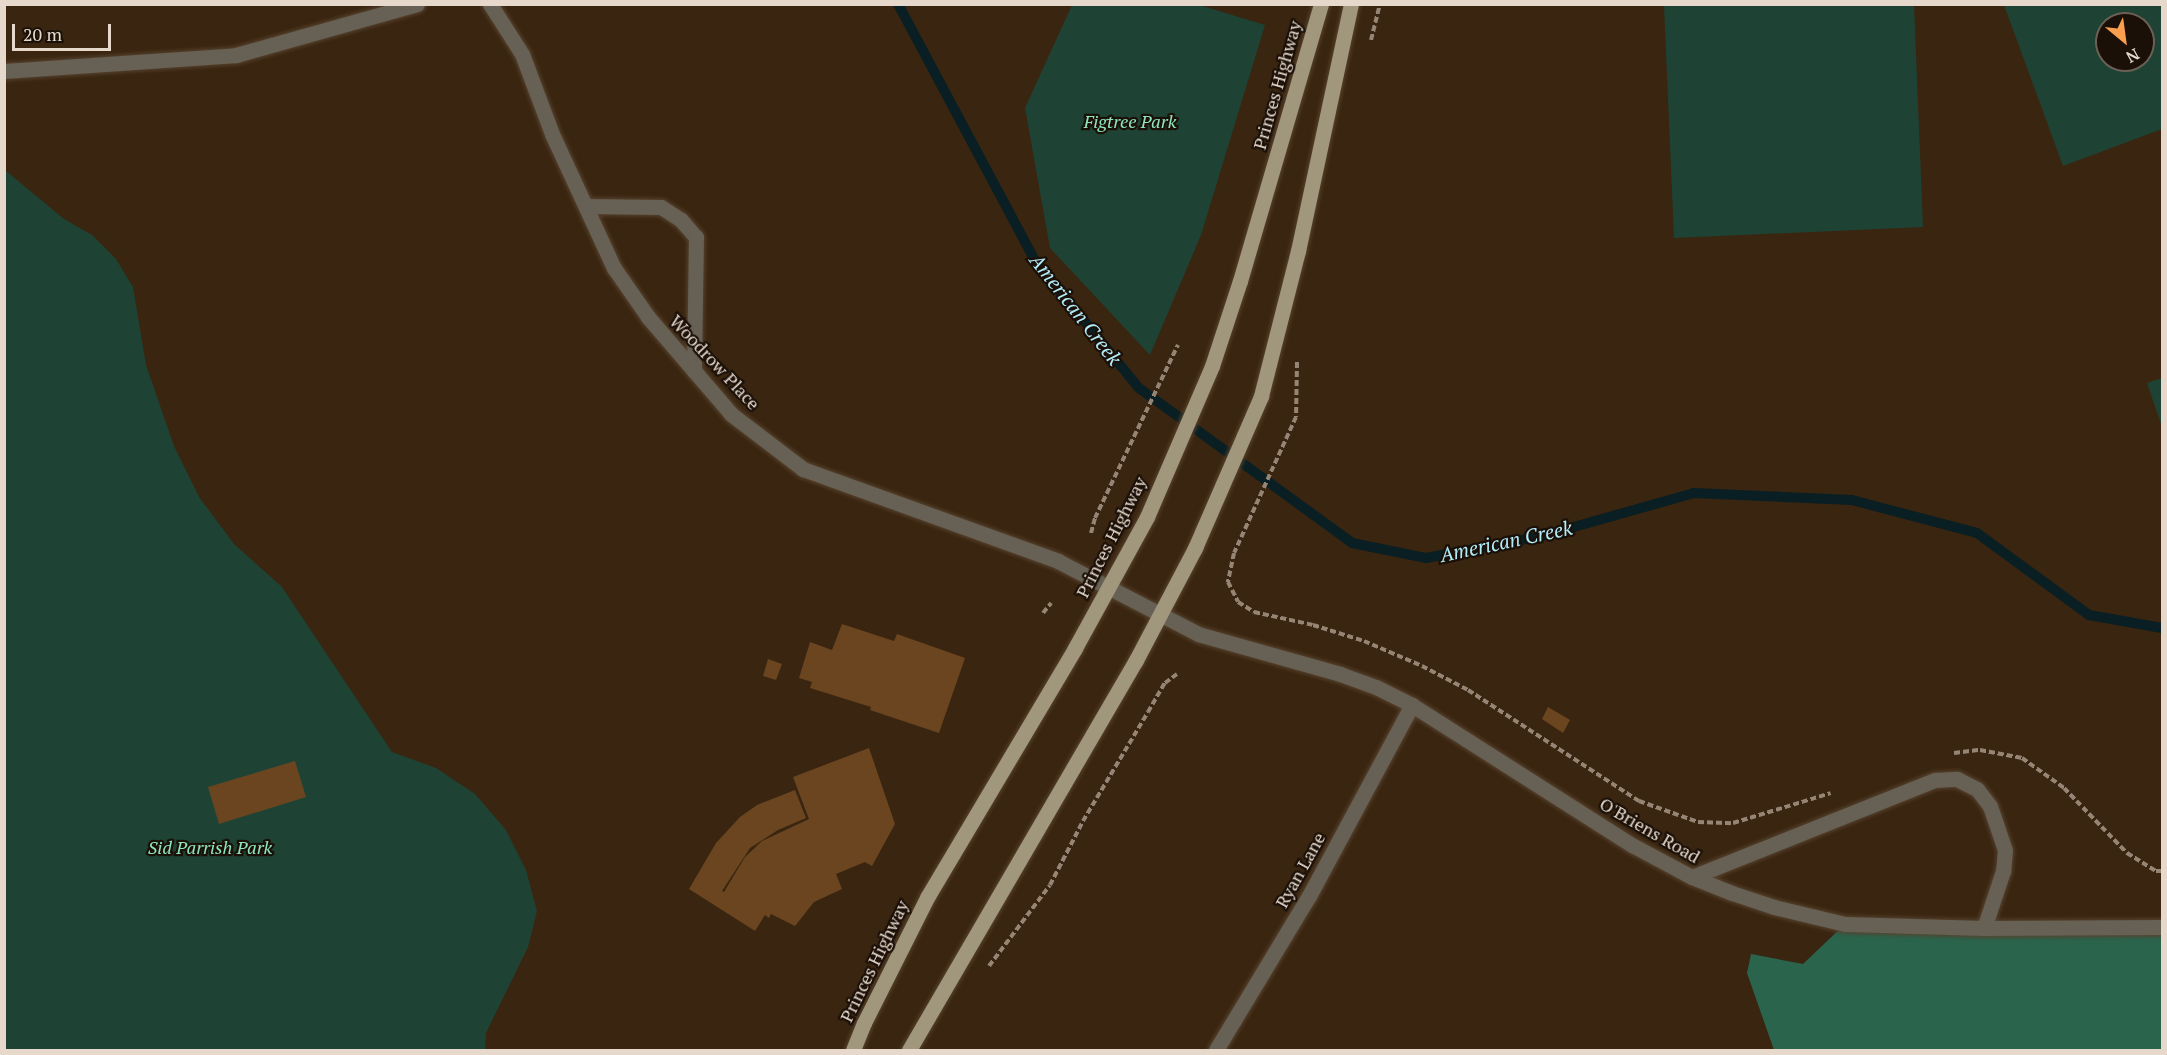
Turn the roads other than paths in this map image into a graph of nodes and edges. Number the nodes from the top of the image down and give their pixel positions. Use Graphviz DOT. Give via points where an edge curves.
graph roads {
  1 [pos="417,4"];
  2 [pos="490,4"];
  3 [pos="1321,4"];
  4 [pos="1351,4"];
  5 [pos="4,71"];
  6 [pos="586,206"];
  7 [pos="694,371"];
  8 [pos="1109,587"];
  9 [pos="1160,614"];
  10 [pos="1412,705"];
  11 [pos="1692,877"];
  12 [pos="2163,927"];
  13 [pos="1984,928"];
  14 [pos="853,1050"];
  15 [pos="909,1050"];
  16 [pos="1216,1050"];
  1 -- 5 [label="street" via="236,55"];
  2 -- 6 [label="street, Woodrow Place" via="522,54 552,134"];
  3 -- 8 [label="main road, Princes Highway" via="1212,366 1147,517"];
  4 -- 9 [label="main road" via="1298,250 1261,396"];
  6 -- 7 [label="street, Woodrow Place" via="614,268 648,317"];
  6 -- 7 [label="street" via="661,207 681,220 696,237"];
  7 -- 8 [label="street, Woodrow Place" via="731,414 803,469 1058,561"];
  8 -- 9 [label="street, Woodrow Place"];
  8 -- 14 [label="main road, Princes Highway" via="928,896"];
  9 -- 10 [label="street, O'Briens Road" via="1214,640 1340,674"];
  9 -- 15 [label="main road"];
  10 -- 11 [label="street, O'Briens Road" via="1632,845"];
  10 -- 16 [label="street, Ryan Lane" via="1309,896"];
  11 -- 13 [label="street, O'Briens Road" via="1774,907 1845,924"];
  11 -- 13 [label="street" via="1935,780 1958,779 1977,789 1990,806 2005,850"];
  12 -- 13 [label="street, O'Briens Road"];
}
